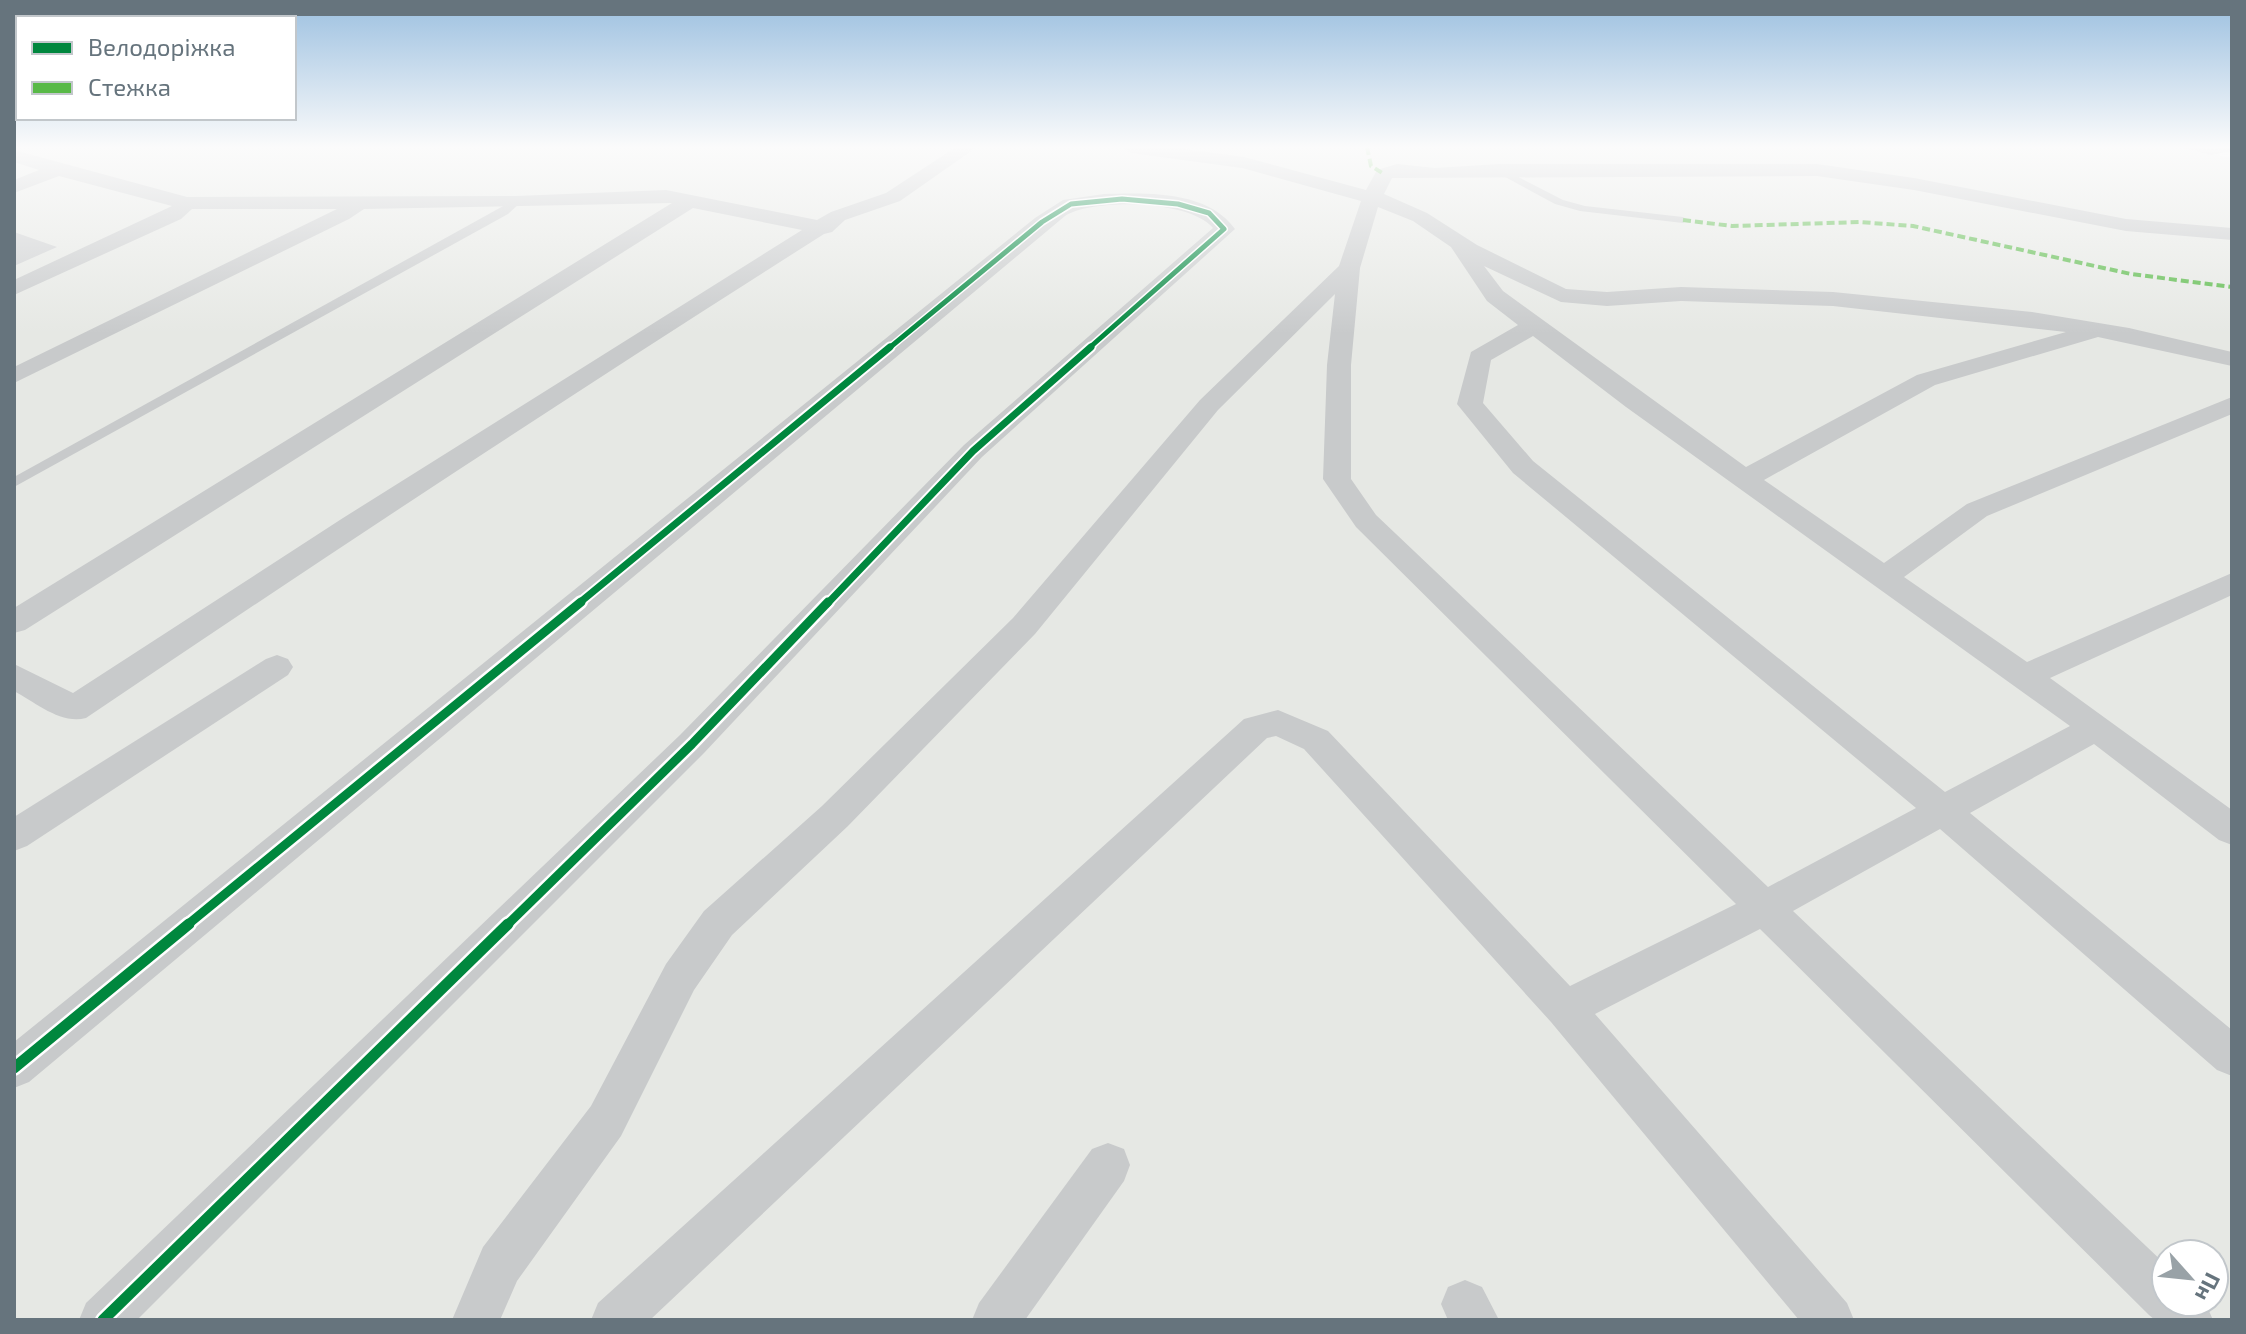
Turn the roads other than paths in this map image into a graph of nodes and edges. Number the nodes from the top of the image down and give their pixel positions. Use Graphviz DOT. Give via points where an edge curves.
graph roads {
  1 [pos="180,209"];
  2 [pos="350,209"];
  3 [pos="507,209"];
  4 [pos="677,209"];
  5 [pos="731,209"];
  6 [pos="858,209"];
  7 [pos="1063,209"];
  8 [pos="1198,209"];
  9 [pos="1370,209"];
  10 [pos="1406,209"];
  11 [pos="1597,209"];
  12 [pos="2045,209"];
  13 [pos="1683,220"];
  14 [pos="825,228"];
  15 [pos="2232,234"];
  16 [pos="1452,238"];
  17 [pos="1349,268"];
  18 [pos="14,288"];
  19 [pos="1535,325"];
  20 [pos="2097,330"];
  21 [pos="2232,359"];
  22 [pos="14,376"];
  23 [pos="2232,405"];
  24 [pos="1745,479"];
  25 [pos="14,483"];
  26 [pos="1884,577"];
  27 [pos="2232,583"];
  28 [pos="14,622"];
  29 [pos="277,667"];
  30 [pos="14,676"];
  31 [pos="2025,676"];
  32 [pos="2096,727"];
  33 [pos="1941,809"];
  34 [pos="2226,819"];
  35 [pos="14,836"];
  36 [pos="1765,908"];
  37 [pos="1565,1009"];
  38 [pos="2232,1056"];
  39 [pos="14,1068"];
  40 [pos="1108,1165"];
  41 [pos="2150,1282"];
  42 [pos="103,1320"];
  43 [pos="476,1320"];
  44 [pos="615,1320"];
  45 [pos="996,1320"];
  46 [pos="1830,1320"];
  1 -- 18 [label="street"];
  2 -- 22 [label="street"];
  3 -- 25 [label="lane"];
  4 -- 28 [label="street"];
  5 -- 14 [label="street"];
  6 -- 14 [label="street"];
  7 -- 39 [label="street"];
  8 -- 42 [label="street" via="1224,229 973,451 692,744"];
  9 -- 17 [label="street"];
  10 -- 16 [label="street"];
  11 -- 13 [label="lane"];
  12 -- 15 [label="street" via="2126,225"];
  14 -- 30 [label="street" via="353,524 74,709"];
  16 -- 19 [label="street" via="1495,296"];
  16 -- 20 [label="street" via="1561,295 1833,299"];
  17 -- 36 [label="street" via="1339,365 1337,479 1366,521"];
  17 -- 43 [label="street" via="1209,405 1024,626 835,816 718,923 680,977 606,1121 500,1264"];
  19 -- 24 [label="street"];
  19 -- 33 [label="street" via="1480,357 1470,404 1478,414 1523,467"];
  20 -- 21 [label="street"];
  20 -- 24 [label="street" via="1926,380"];
  23 -- 26 [label="street" via="1977,510"];
  24 -- 26 [label="street"];
  26 -- 31 [label="street"];
  27 -- 31 [label="street"];
  29 -- 35 [label="street"];
  31 -- 32 [label="street"];
  32 -- 33 [label="street"];
  32 -- 34 [label="street"];
  33 -- 36 [label="street"];
  33 -- 38 [label="street"];
  36 -- 37 [label="street"];
  36 -- 41 [label="street"];
  37 -- 44 [label="street" via="1316,740 1278,723 1256,728"];
  37 -- 46 [label="street"];
  40 -- 45 [label="street"];
}
